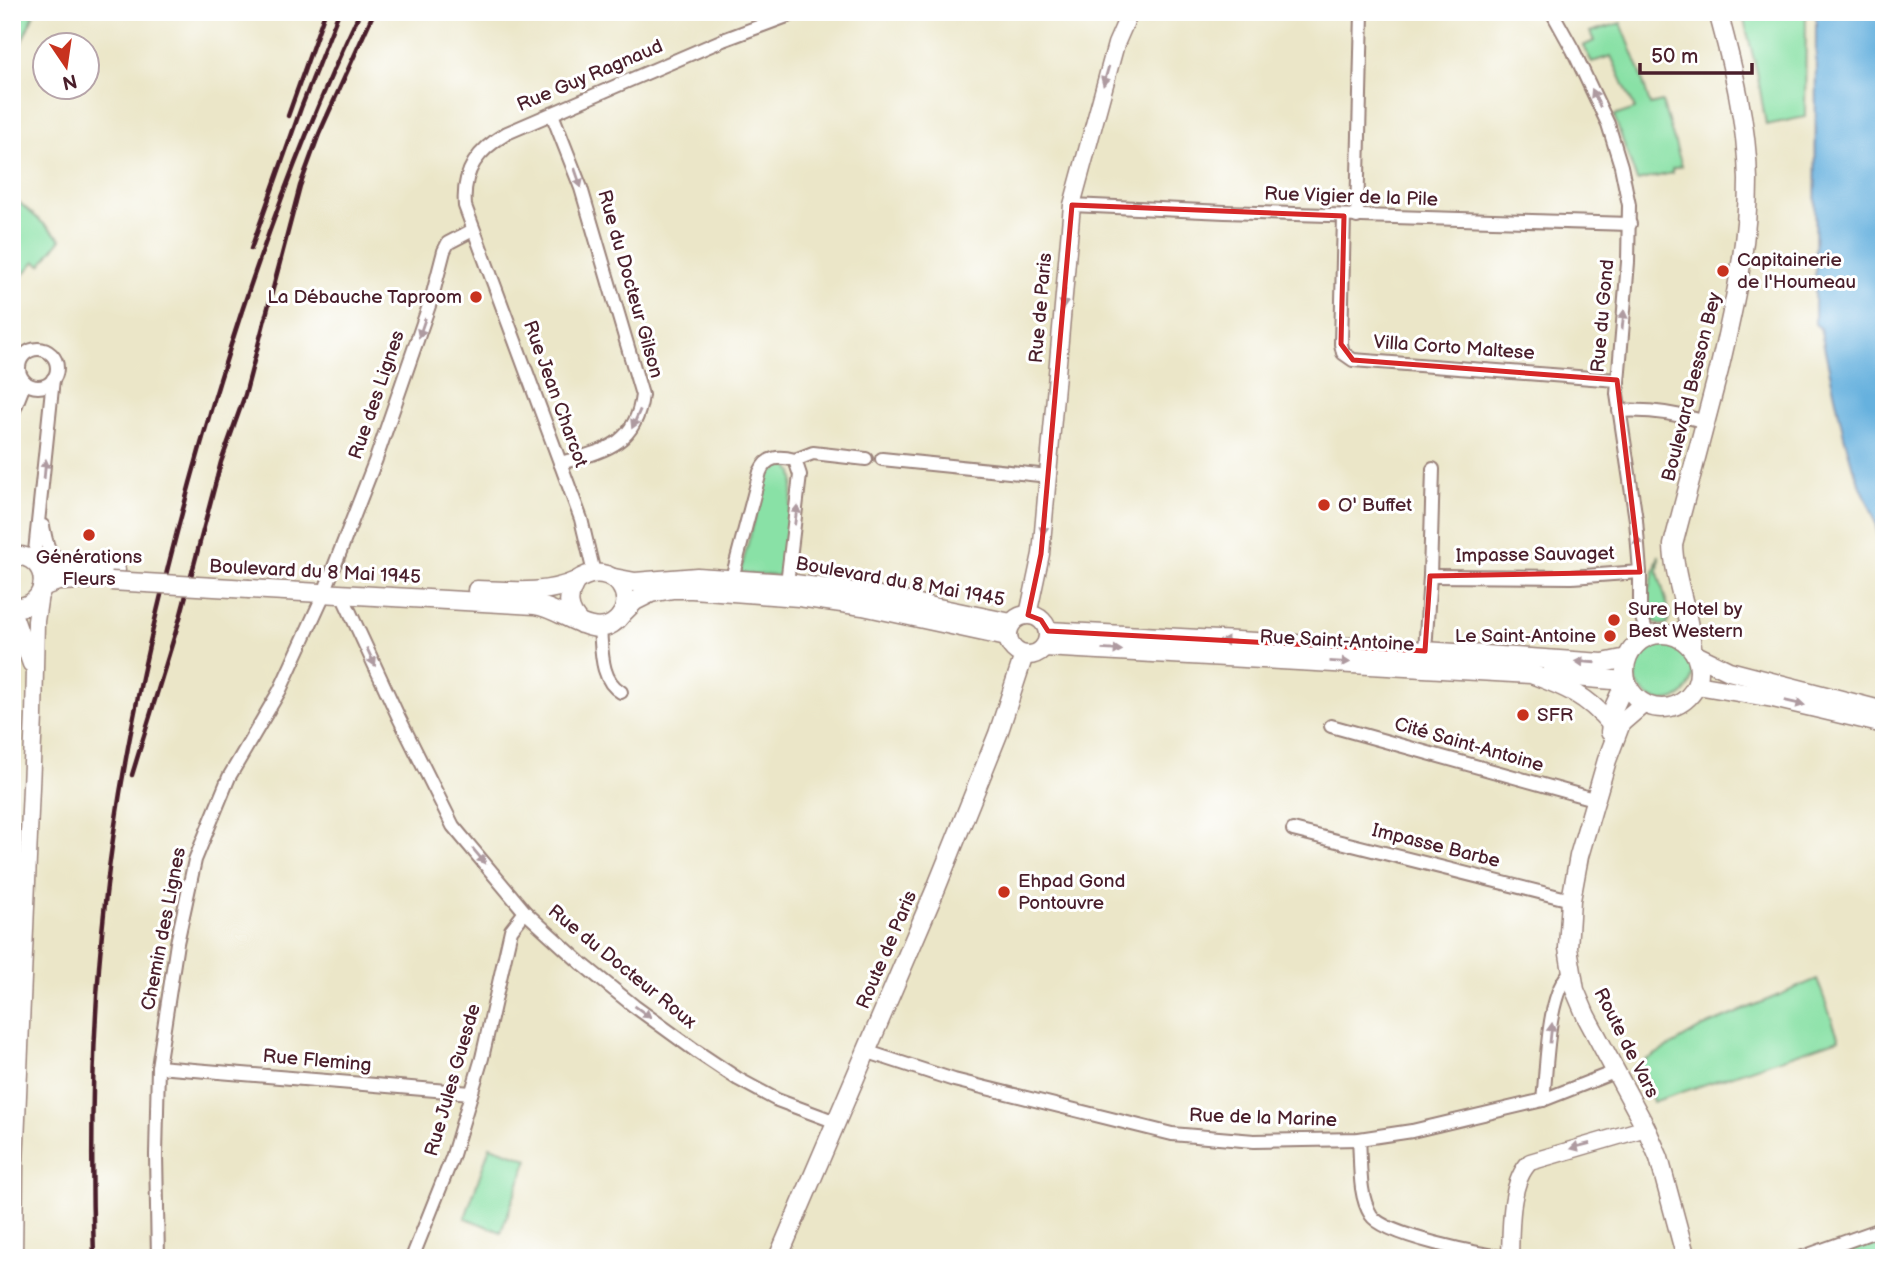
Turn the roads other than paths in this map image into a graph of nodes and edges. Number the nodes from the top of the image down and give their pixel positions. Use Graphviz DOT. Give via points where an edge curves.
graph roads {
  1 [pos="798,12"];
  2 [pos="1130,12"];
  3 [pos="1362,12"];
  4 [pos="1552,12"];
  5 [pos="1718,12"];
  6 [pos="552,114"];
  7 [pos="1072,205"];
  8 [pos="1351,216"];
  9 [pos="1630,224"];
  10 [pos="473,230"];
  11 [pos="16,363"];
  12 [pos="53,379"];
  13 [pos="1617,380"];
  14 [pos="25,382"];
  15 [pos="1619,411"];
  16 [pos="12,415"];
  17 [pos="1706,422"];
  18 [pos="866,459"];
  19 [pos="882,459"];
  20 [pos="795,460"];
  21 [pos="560,463"];
  22 [pos="1433,469"];
  23 [pos="1049,476"];
  24 [pos="40,510"];
  25 [pos="12,556"];
  26 [pos="36,563"];
  27 [pos="1640,572"];
  28 [pos="594,573"];
  29 [pos="113,576"];
  30 [pos="1430,576"];
  31 [pos="614,578"];
  32 [pos="732,578"];
  33 [pos="576,581"];
  34 [pos="787,583"];
  35 [pos="41,591"];
  36 [pos="340,591"];
  37 [pos="422,594"];
  38 [pos="1686,605"];
  39 [pos="12,608"];
  40 [pos="621,615"];
  41 [pos="1028,615"];
  42 [pos="581,624"];
  43 [pos="600,628"];
  44 [pos="1009,630"];
  45 [pos="1671,635"];
  46 [pos="1648,637"];
  47 [pos="1046,639"];
  48 [pos="1424,651"];
  49 [pos="1694,652"];
  50 [pos="1024,655"];
  51 [pos="1627,658"];
  52 [pos="1531,674"];
  53 [pos="35,676"];
  54 [pos="1626,681"];
  55 [pos="1697,685"];
  56 [pos="621,692"];
  57 [pos="1643,704"];
  58 [pos="1884,711"];
  59 [pos="1611,724"];
  60 [pos="1884,724"];
  61 [pos="1331,726"];
  62 [pos="1607,760"];
  63 [pos="1597,800"];
  64 [pos="1293,830"];
  65 [pos="1571,900"];
  66 [pos="525,912"];
  67 [pos="1571,972"];
  68 [pos="868,1052"];
  69 [pos="158,1067"];
  70 [pos="1617,1072"];
  71 [pos="471,1093"];
  72 [pos="15,1100"];
  73 [pos="1543,1100"];
  74 [pos="838,1119"];
  75 [pos="1646,1128"];
  76 [pos="1359,1139"];
  77 [pos="1884,1228"];
  78 [pos="14,1258"];
  79 [pos="158,1258"];
  80 [pos="412,1258"];
  81 [pos="778,1258"];
  82 [pos="1510,1258"];
  83 [pos="1686,1258"];
  84 [pos="1800,1258"];
  1 -- 6 [label="street, Rue Guy Ragnaud"];
  2 -- 7 [label="street, Rue de Paris, one-way" via="1116,44"];
  3 -- 8 [label="street"];
  9 -- 4 [label="street, Rue du Gond, one-way" via="1626,187 1608,124"];
  5 -- 17 [label="main road, Boulevard Besson Bey" via="1742,111 1748,189 1739,284"];
  6 -- 10 [label="street, Rue Guy Ragnaud" via="492,142 470,164 464,193"];
  6 -- 21 [label="street, Rue du Docteur Gilson, one-way" via="581,188 642,396 636,421 622,440"];
  7 -- 8 [label="street, Rue Vigier de la Pile"];
  7 -- 23 [label="street, Rue de Paris, one-way"];
  8 -- 9 [label="street, Rue Vigier de la Pile"];
  8 -- 13 [label="street, Villa Corto Maltese" via="1343,354 1353,360"];
  13 -- 9 [label="street, Rue du Gond, one-way"];
  10 -- 21 [label="street, Rue Jean Charcot"];
  10 -- 36 [label="street, Rue des Lignes, one-way" via="448,243 443,251 432,297 351,524"];
  11 -- 12 [label="street" via="34,349 45,351 56,363"];
  11 -- 14 [label="street"];
  12 -- 14 [label="street" via="37,387"];
  24 -- 12 [label="street, one-way"];
  13 -- 15 [label="street, Rue du Gond"];
  14 -- 16 [label="street"];
  15 -- 17 [label="street"];
  27 -- 15 [label="street, Rue du Gond, one-way"];
  17 -- 38 [label="main road, Boulevard Besson Bey" via="1673,545"];
  18 -- 20 [label="street" via="813,453"];
  19 -- 23 [label="street"];
  20 -- 32 [label="street" via="777,457 763,464"];
  34 -- 20 [label="street, one-way" via="800,475"];
  21 -- 28 [label="street, Rue Jean Charcot"];
  22 -- 30 [label="street"];
  23 -- 41 [label="street, Rue de Paris, one-way" via="1041,554"];
  24 -- 26 [label="street"];
  24 -- 29 [label="street" via="46,544 54,557"];
  25 -- 26 [label="main road, Boulevard du 8 Mai 1945"];
  26 -- 29 [label="main road, Boulevard du 8 Mai 1945"];
  26 -- 35 [label="main road" via="41,571"];
  27 -- 30 [label="street, Impasse Sauvaget" via="1572,577"];
  27 -- 46 [label="street, Rue du Gond" via="1640,611"];
  28 -- 31 [label="main road"];
  28 -- 33 [label="main road"];
  29 -- 35 [label="main road, Boulevard du 8 Mai 1945" via="58,581"];
  29 -- 36 [label="main road, Boulevard du 8 Mai 1945"];
  30 -- 48 [label="street"];
  31 -- 32 [label="main road, Boulevard du 8 Mai 1945" via="635,582 684,576"];
  31 -- 40 [label="main road" via="625,599"];
  32 -- 34 [label="main road, Boulevard du 8 Mai 1945"];
  33 -- 37 [label="main road, Boulevard du 8 Mai 1945" via="544,591"];
  33 -- 42 [label="main road" via="570,609"];
  34 -- 44 [label="main road, Boulevard du 8 Mai 1945" via="870,594"];
  35 -- 39 [label="main road, Boulevard du 8 Mai 1945" via="28,605"];
  35 -- 53 [label="street"];
  36 -- 37 [label="main road, Boulevard du 8 Mai 1945"];
  36 -- 66 [label="street, Rue du Docteur Roux, one-way" via="453,826"];
  36 -- 69 [label="street, Chemin des Lignes" via="229,777 195,860"];
  37 -- 42 [label="main road, Boulevard du 8 Mai 1945" via="542,606"];
  38 -- 45 [label="main road"];
  38 -- 49 [label="main road, Boulevard Besson Bey"];
  39 -- 53 [label="street"];
  40 -- 43 [label="main road"];
  40 -- 44 [label="main road, Boulevard du 8 Mai 1945" via="651,593 692,589 799,597"];
  41 -- 44 [label="main road" via="1016,618"];
  41 -- 47 [label="main road" via="1041,620"];
  42 -- 43 [label="main road"];
  43 -- 56 [label="street" via="606,675"];
  44 -- 50 [label="main road" via="1013,649"];
  45 -- 46 [label="main road"];
  45 -- 49 [label="main road"];
  46 -- 51 [label="main road"];
  48 -- 47 [label="main road, Rue Saint-Antoine, one-way"];
  47 -- 50 [label="main road" via="1035,654"];
  47 -- 52 [label="main road, Rue Saint-Antoine, one-way"];
  51 -- 48 [label="main road, Rue Saint-Antoine, one-way" via="1603,663"];
  49 -- 55 [label="main road" via="1700,675"];
  49 -- 58 [label="main road" via="1729,671"];
  50 -- 68 [label="main road, Route de Paris" via="998,734"];
  51 -- 54 [label="main road"];
  52 -- 54 [label="main road"];
  52 -- 59 [label="main road, Rue Saint-Antoine" via="1574,691"];
  53 -- 72 [label="street"];
  54 -- 57 [label="main road"];
  54 -- 59 [label="main road, Route de Vars"];
  55 -- 57 [label="main road" via="1691,696 1673,707"];
  55 -- 60 [label="main road, one-way"];
  57 -- 62 [label="main road, Route de Vars" via="1621,723"];
  59 -- 62 [label="main road, Route de Vars"];
  61 -- 63 [label="street, Cité Saint-Antoine"];
  62 -- 63 [label="main road, Route de Vars"];
  63 -- 65 [label="main road, Route de Vars"];
  64 -- 65 [label="street, Impasse Barbe"];
  65 -- 67 [label="main road, Route de Vars"];
  66 -- 71 [label="street, Rue Jules Guesde" via="512,930"];
  66 -- 74 [label="street, Rue du Docteur Roux, one-way" via="634,1006 738,1079 777,1100"];
  67 -- 70 [label="main road, Route de Vars" via="1586,1016"];
  73 -- 67 [label="street, one-way" via="1554,999"];
  68 -- 74 [label="main road, Route de Paris"];
  68 -- 76 [label="street, Rue de la Marine" via="954,1080 1172,1134 1254,1141"];
  69 -- 71 [label="street, Rue Fleming"];
  69 -- 79 [label="street, Chemin des Lignes"];
  70 -- 73 [label="street, Rue de la Marine"];
  70 -- 75 [label="main road, Route de Vars"];
  71 -- 80 [label="street, Rue Jules Guesde" via="452,1158"];
  72 -- 78 [label="street"];
  73 -- 76 [label="street, Rue de la Marine"];
  74 -- 81 [label="main road, Route de Paris"];
  75 -- 82 [label="street, one-way" via="1530,1162 1519,1178"];
  75 -- 83 [label="main road, Route de Vars" via="1659,1158"];
  76 -- 82 [label="street" via="1365,1203 1378,1222 1471,1253"];
  77 -- 84 [label="street"];
}
